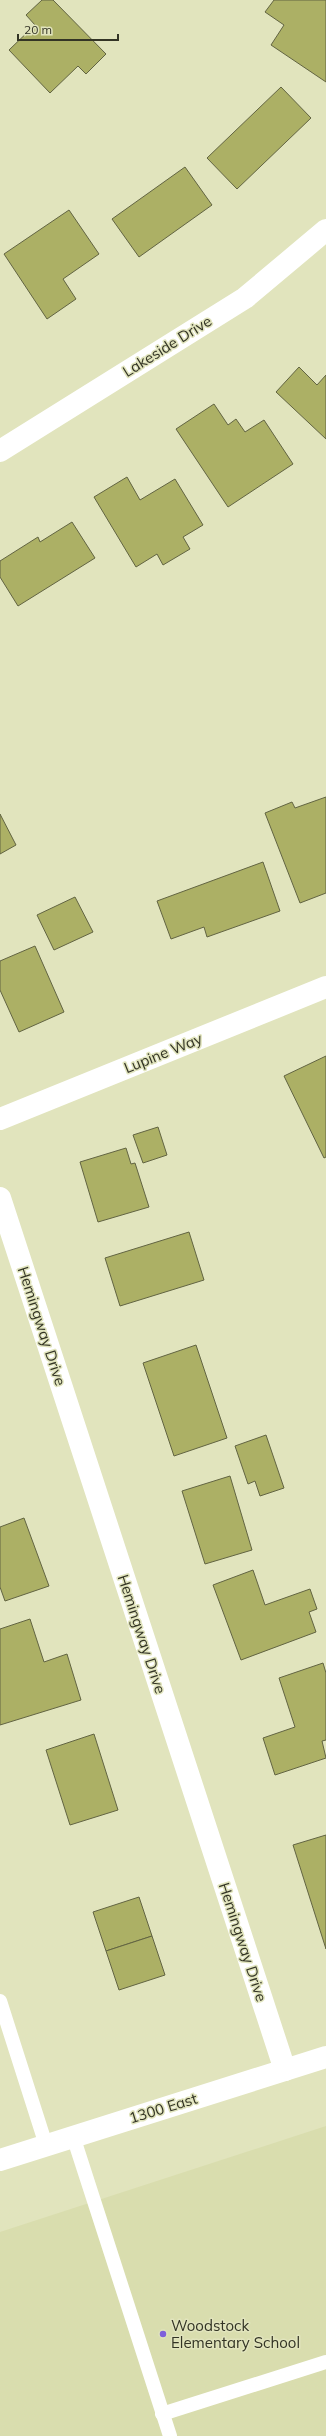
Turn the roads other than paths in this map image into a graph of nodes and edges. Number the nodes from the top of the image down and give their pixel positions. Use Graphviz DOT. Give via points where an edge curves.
graph roads {
  1 [pos="326,230"];
  2 [pos="0,451"];
  3 [pos="326,988"];
  4 [pos="0,1119"];
  5 [pos="0,1198"];
  6 [pos="0,2001"];
  7 [pos="326,2057"];
  8 [pos="285,2070"];
  9 [pos="74,2136"];
  10 [pos="46,2145"];
  11 [pos="0,2160"];
  12 [pos="326,2362"];
  13 [pos="162,2414"];
  14 [pos="170,2436"];
  1 -- 2 [label="street, Lakeside Drive" via="244,298"];
  3 -- 4 [label="street, Lupine Way"];
  5 -- 8 [label="street, Hemingway Drive"];
  6 -- 10 [label="lane"];
  7 -- 8 [label="street, 1300 East"];
  8 -- 9 [label="street, 1300 East"];
  9 -- 10 [label="street, 1300 East"];
  9 -- 13 [label="lane"];
  10 -- 11 [label="street, 1300 East"];
  12 -- 13 [label="lane"];
  13 -- 14 [label="lane"];
}
